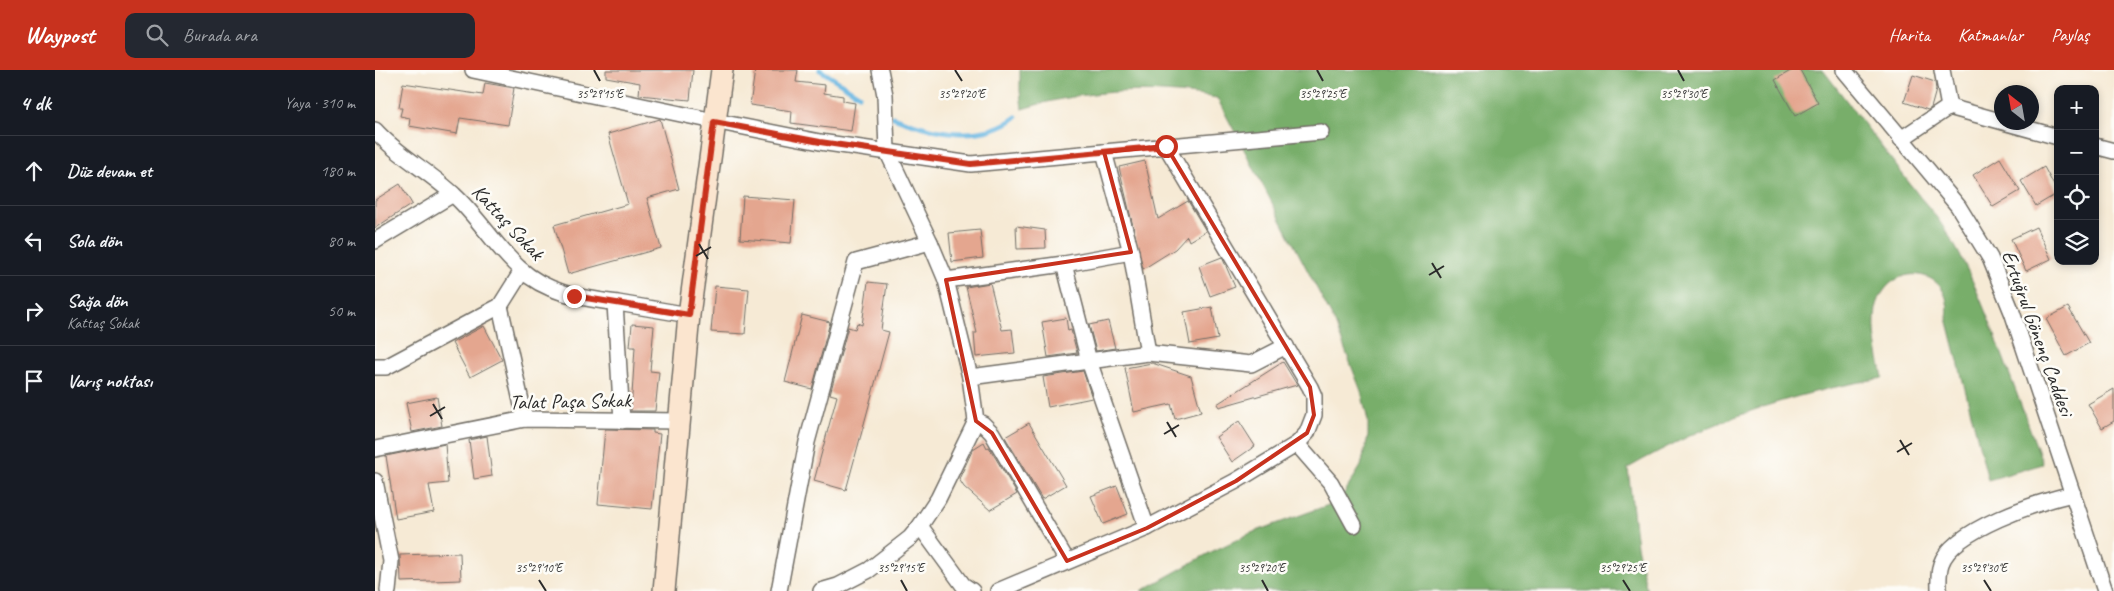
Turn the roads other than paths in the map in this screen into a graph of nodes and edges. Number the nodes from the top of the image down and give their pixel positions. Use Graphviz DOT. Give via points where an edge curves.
graph roads {
  1 [pos="473,70"];
  2 [pos="717,70"];
  3 [pos="722,70"];
  4 [pos="880,70"];
  5 [pos="1844,70"];
  6 [pos="1942,70"];
  7 [pos="502,73"];
  8 [pos="1949,107"];
  9 [pos="714,122"];
  10 [pos="375,130"];
  11 [pos="1321,132"];
  12 [pos="2054,136"];
  13 [pos="1901,138"];
  14 [pos="1166,146"];
  15 [pos="2099,147"];
  16 [pos="2114,151"];
  17 [pos="887,152"];
  18 [pos="1104,152"];
  19 [pos="453,194"];
  20 [pos="375,241"];
  21 [pos="930,242"];
  22 [pos="1131,252"];
  23 [pos="1064,264"];
  24 [pos="522,271"];
  25 [pos="946,280"];
  26 [pos="615,303"];
  27 [pos="499,306"];
  28 [pos="689,315"];
  29 [pos="1286,346"];
  30 [pos="1149,353"];
  31 [pos="1089,361"];
  32 [pos="375,367"];
  33 [pos="969,377"];
  34 [pos="525,419"];
  35 [pos="622,420"];
  36 [pos="679,421"];
  37 [pos="976,421"];
  38 [pos="1297,444"];
  39 [pos="375,448"];
  40 [pos="375,481"];
  41 [pos="2073,494"];
  42 [pos="1353,524"];
  43 [pos="920,526"];
  44 [pos="1147,528"];
  45 [pos="1067,562"];
  46 [pos="388,591"];
  47 [pos="664,591"];
  48 [pos="779,591"];
  49 [pos="821,591"];
  50 [pos="972,591"];
  51 [pos="998,591"];
  52 [pos="1939,591"];
  53 [pos="2105,591"];
  1 -- 7 [label="street"];
  2 -- 9 [label="main road"];
  3 -- 9 [label="main road"];
  4 -- 17 [label="street" via="885,95"];
  5 -- 13 [label="street, Ertuğrul Gönenç Caddesi"];
  6 -- 8 [label="street"];
  7 -- 9 [label="street"];
  8 -- 12 [label="street"];
  8 -- 13 [label="street"];
  9 -- 17 [label="street"];
  9 -- 28 [label="main road"];
  10 -- 19 [label="street, Kattaş Sokak"];
  11 -- 14 [label="street"];
  13 -- 41 [label="street, Ertuğrul Gönenç Caddesi" via="1958,206 1990,258 2013,312"];
  14 -- 18 [label="street"];
  14 -- 29 [label="street"];
  15 -- 16 [label="street"];
  17 -- 18 [label="street" via="971,164"];
  17 -- 21 [label="street"];
  18 -- 22 [label="street"];
  19 -- 20 [label="street"];
  19 -- 24 [label="street, Kattaş Sokak"];
  21 -- 25 [label="street"];
  21 -- 48 [label="street" via="856,262 807,442"];
  22 -- 23 [label="street"];
  22 -- 30 [label="street"];
  23 -- 25 [label="street"];
  23 -- 31 [label="street"];
  24 -- 26 [label="street, Kattaş Sokak" via="560,292"];
  24 -- 27 [label="street"];
  25 -- 33 [label="street"];
  26 -- 28 [label="street, Kattaş Sokak"];
  26 -- 35 [label="street"];
  27 -- 32 [label="street" via="386,367"];
  27 -- 34 [label="street"];
  28 -- 36 [label="main road"];
  29 -- 30 [label="street" via="1251,364"];
  29 -- 38 [label="street" via="1310,386 1315,405 1312,424"];
  30 -- 31 [label="street"];
  31 -- 33 [label="street"];
  31 -- 44 [label="street"];
  33 -- 37 [label="street"];
  34 -- 35 [label="street, Talat Paşa Sokak"];
  34 -- 39 [label="street, Talat Paşa Sokak"];
  35 -- 36 [label="street, Talat Paşa Sokak"];
  36 -- 47 [label="main road"];
  37 -- 43 [label="street" via="938,498"];
  37 -- 45 [label="street" via="992,433"];
  38 -- 42 [label="street" via="1331,483"];
  38 -- 44 [label="street"];
  40 -- 46 [label="street" via="391,561"];
  41 -- 52 [label="street" via="2027,506 1969,536 1944,558"];
  41 -- 53 [label="street, Ertuğrul Gönenç Caddesi"];
  43 -- 49 [label="street" via="900,547 869,570"];
  43 -- 50 [label="street" via="963,585"];
  44 -- 45 [label="street"];
  45 -- 51 [label="street"];
}
